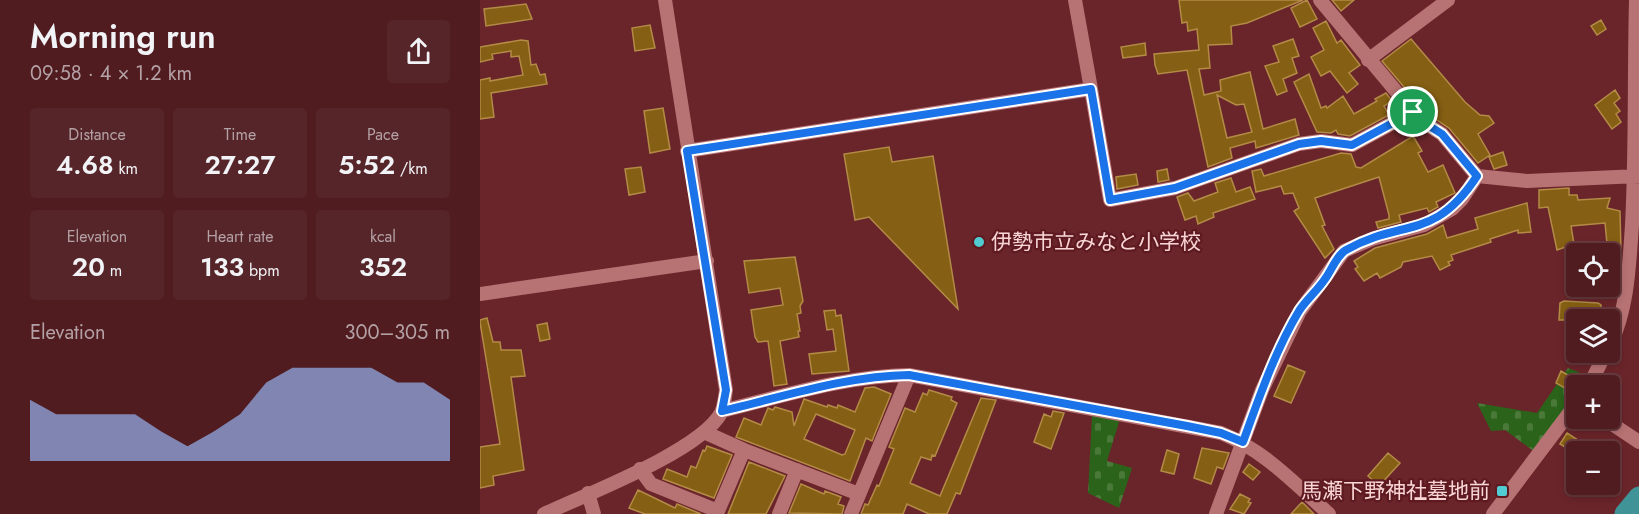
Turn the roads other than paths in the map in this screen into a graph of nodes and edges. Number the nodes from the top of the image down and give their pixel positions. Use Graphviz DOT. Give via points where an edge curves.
graph roads {
  1 [pos="665,0"];
  2 [pos="1076,0"];
  3 [pos="1320,0"];
  4 [pos="1448,0"];
  5 [pos="1636,0"];
  6 [pos="1368,60"];
  7 [pos="1091,89"];
  8 [pos="1413,112"];
  9 [pos="687,151"];
  10 [pos="1477,176"];
  11 [pos="1637,176"];
  12 [pos="707,261"];
  13 [pos="480,294"];
  14 [pos="1620,319"];
  15 [pos="909,375"];
  16 [pos="722,411"];
  17 [pos="1566,417"];
  18 [pos="1620,429"];
  19 [pos="704,432"];
  20 [pos="1243,442"];
  21 [pos="1639,442"];
  22 [pos="744,450"];
  23 [pos="640,469"];
  24 [pos="796,470"];
  25 [pos="588,493"];
  26 [pos="859,494"];
  27 [pos="544,514"];
  28 [pos="594,514"];
  29 [pos="779,514"];
  30 [pos="850,514"];
  31 [pos="1216,514"];
  32 [pos="1329,514"];
  33 [pos="1493,514"];
  1 -- 9 [label="street"];
  2 -- 7 [label="street"];
  3 -- 6 [label="street"];
  4 -- 6 [label="street"];
  5 -- 11 [label="street"];
  6 -- 8 [label="street"];
  7 -- 8 [label="street" via="1110,200 1175,188 1299,144 1321,141 1352,145"];
  7 -- 9 [label="street"];
  8 -- 10 [label="street" via="1442,134"];
  9 -- 12 [label="street"];
  10 -- 11 [label="street" via="1527,181"];
  10 -- 20 [label="street" via="1452,209 1424,225 1344,251 1300,311 1262,390"];
  11 -- 14 [label="street" via="1628,285"];
  12 -- 13 [label="street"];
  12 -- 16 [label="street" via="726,390"];
  15 -- 16 [label="street" via="847,381"];
  15 -- 20 [label="street" via="1187,426"];
  15 -- 26 [label="street"];
  16 -- 19 [label="street"];
  17 -- 33 [label="street"];
  18 -- 21 [label="street"];
  19 -- 22 [label="street"];
  19 -- 23 [label="street" via="691,443"];
  20 -- 31 [label="street"];
  20 -- 32 [label="street"];
  22 -- 23 [label="street" via="717,512 651,484"];
  22 -- 24 [label="street"];
  23 -- 25 [label="street"];
  24 -- 26 [label="street"];
  24 -- 29 [label="street"];
  25 -- 27 [label="street"];
  25 -- 28 [label="street"];
  26 -- 30 [label="street"];
}
